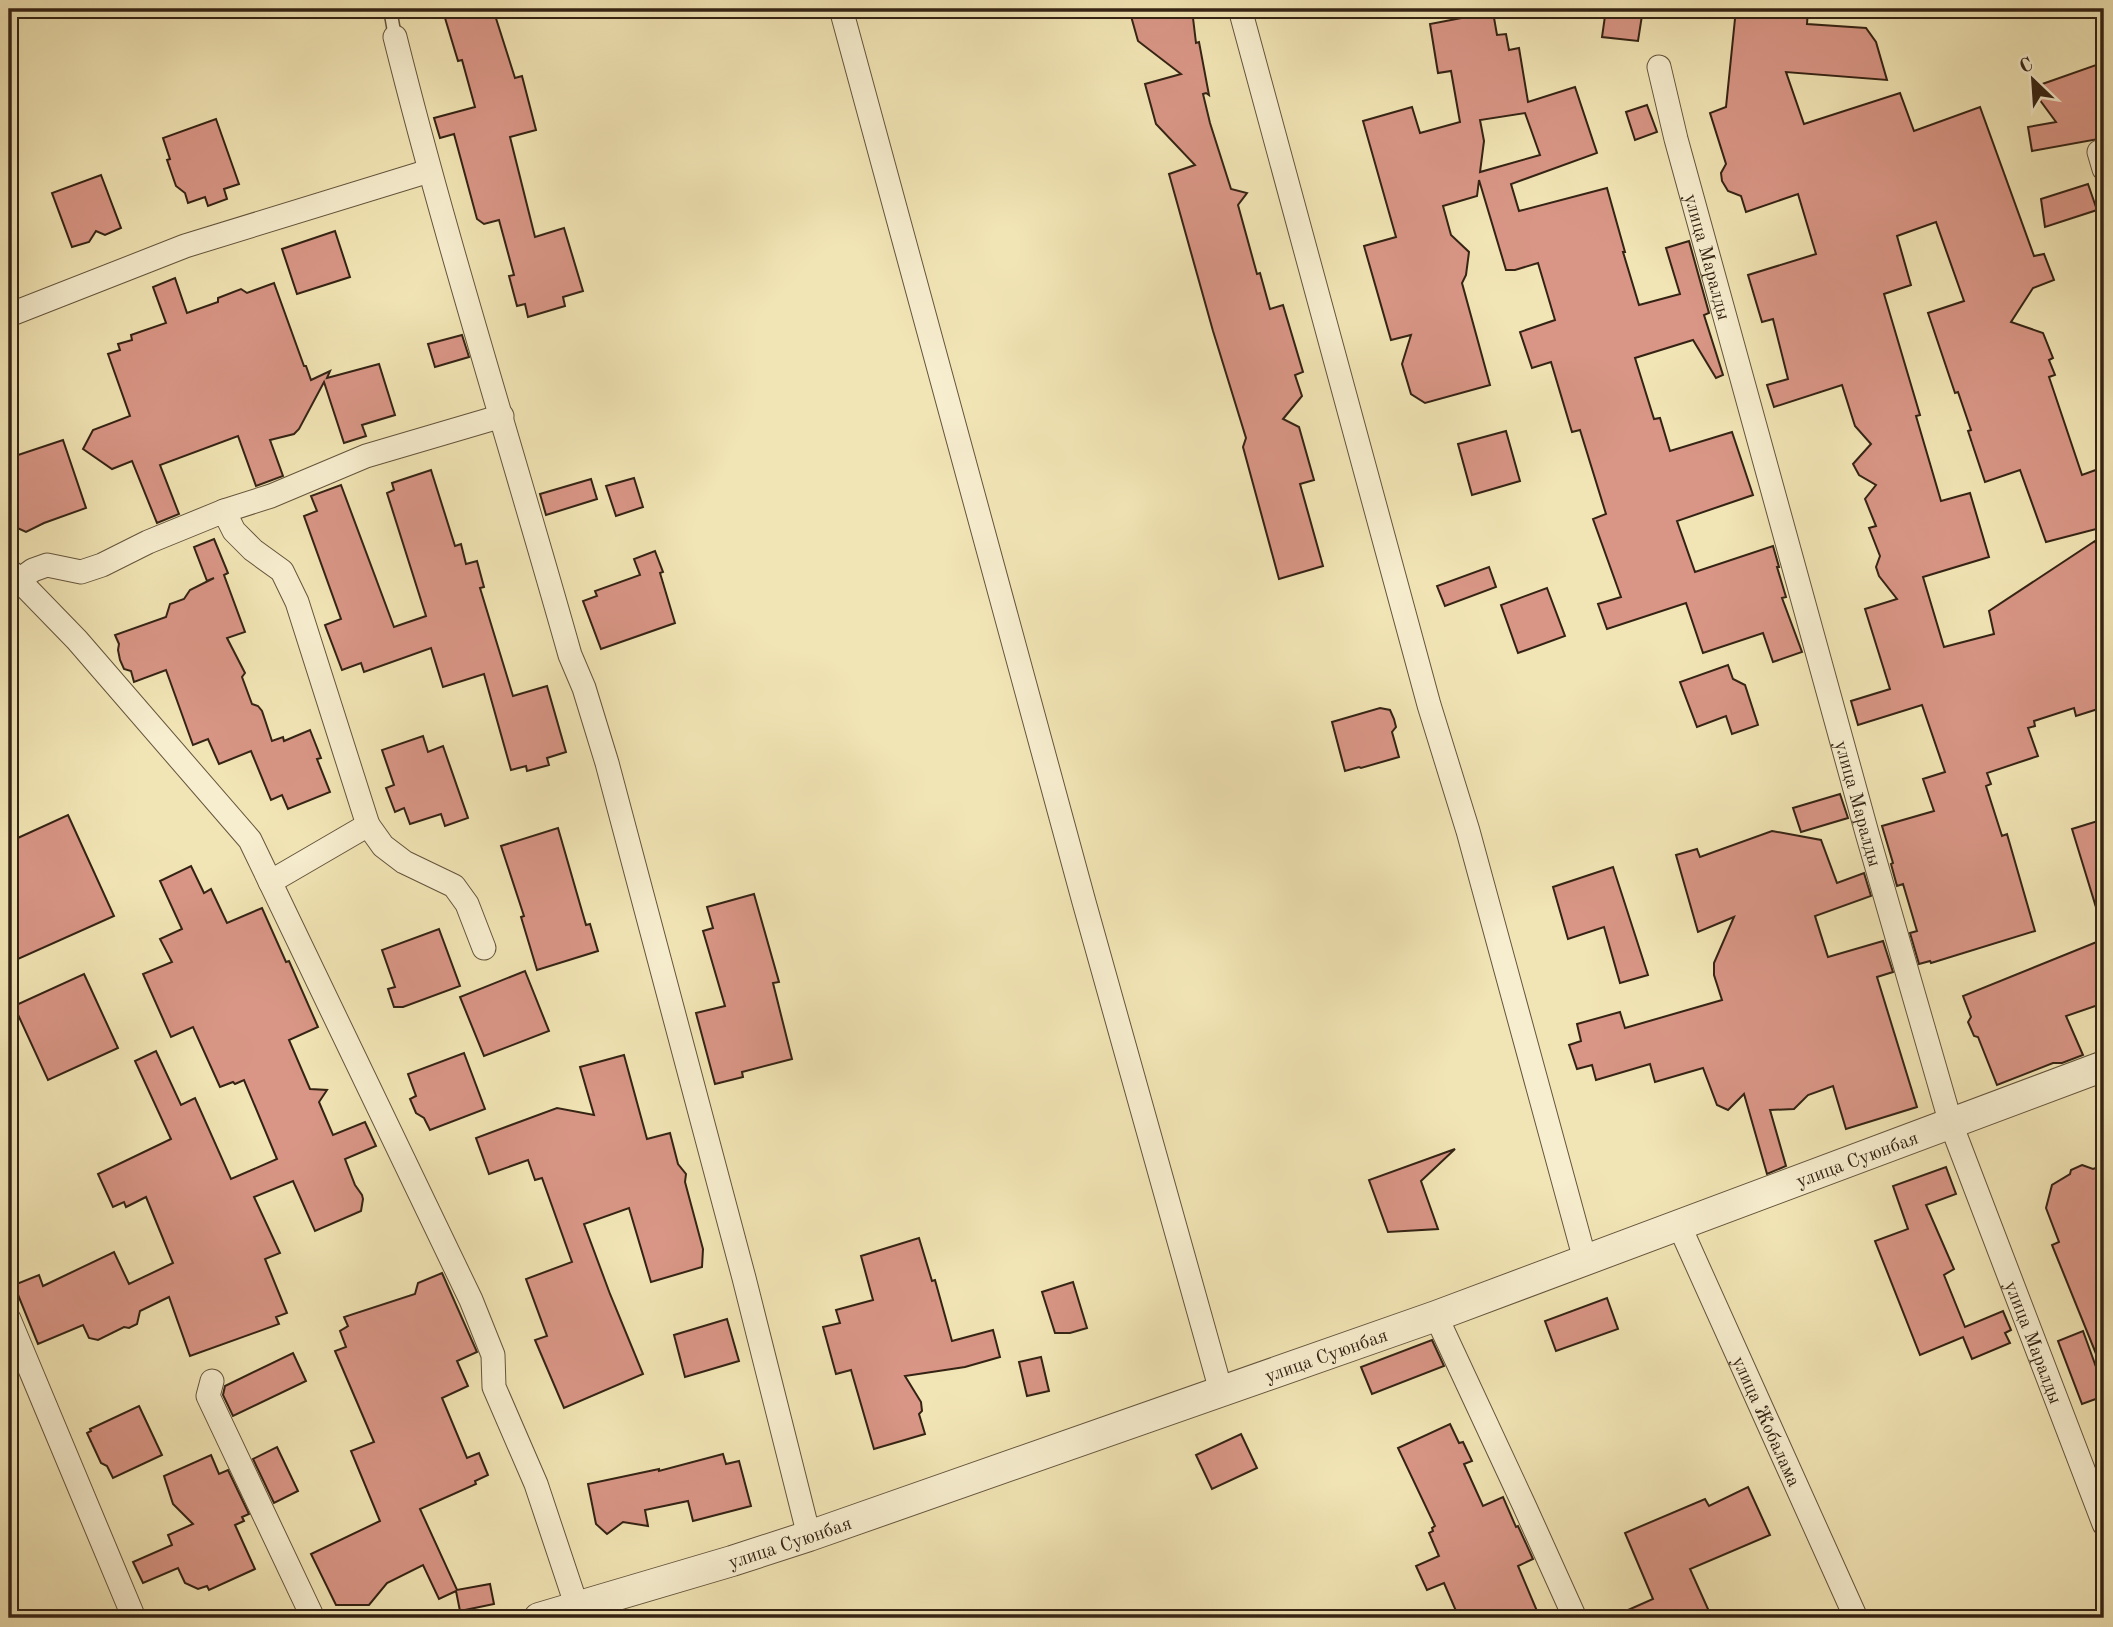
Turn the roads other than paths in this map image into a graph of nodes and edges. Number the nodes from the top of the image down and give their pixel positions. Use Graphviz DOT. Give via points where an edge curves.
graph roads {
  1 [pos="390,9"];
  2 [pos="841,9"];
  3 [pos="1240,9"];
  4 [pos="396,37"];
  5 [pos="1659,67"];
  6 [pos="429,171"];
  7 [pos="9,315"];
  8 [pos="502,416"];
  9 [pos="224,511"];
  10 [pos="14,575"];
  11 [pos="368,825"];
  12 [pos="270,882"];
  13 [pos="484,948"];
  14 [pos="2104,1066"];
  15 [pos="1951,1124"];
  16 [pos="1679,1225"];
  17 [pos="1585,1260"];
  18 [pos="1436,1316"];
  19 [pos="9,1319"];
  20 [pos="212,1381"];
  21 [pos="1221,1391"];
  22 [pos="2104,1524"];
  23 [pos="809,1536"];
  24 [pos="577,1607"];
  25 [pos="134,1618"];
  26 [pos="313,1618"];
  27 [pos="539,1618"];
  28 [pos="1575,1618"];
  29 [pos="1856,1618"];
  1 -- 4 [label="lane"];
  2 -- 21 [label="street"];
  3 -- 17 [label="street"];
  4 -- 6 [label="street"];
  5 -- 15 [label="street, улица Маралды" via="1856,795"];
  6 -- 7 [label="street" via="185,246"];
  6 -- 8 [label="street"];
  8 -- 9 [label="street" via="366,456"];
  8 -- 23 [label="street" via="570,655 607,763"];
  9 -- 10 [label="street" via="81,572 47,565"];
  9 -- 11 [label="street" via="234,531 253,551 282,571 297,602"];
  10 -- 12 [label="street" via="77,640 250,840"];
  11 -- 12 [label="street"];
  11 -- 13 [label="street" via="383,846 404,862 454,886 467,904"];
  12 -- 24 [label="street" via="471,1300 493,1355 495,1387 536,1484"];
  14 -- 15 [label="street, улица Суюнбая"];
  15 -- 16 [label="street, улица Суюнбая"];
  15 -- 22 [label="street, улица Маралды"];
  16 -- 17 [label="street, улица Суюнбая"];
  16 -- 29 [label="street, улица Жобалама"];
  17 -- 18 [label="street, улица Суюнбая"];
  18 -- 21 [label="street, улица Суюнбая"];
  18 -- 28 [label="street"];
  19 -- 25 [label="street"];
  20 -- 26 [label="street" via="208,1396"];
  21 -- 23 [label="street, улица Суюнбая"];
  23 -- 24 [label="street, улица Суюнбая"];
  24 -- 27 [label="street, улица Суюнбая"];
}
